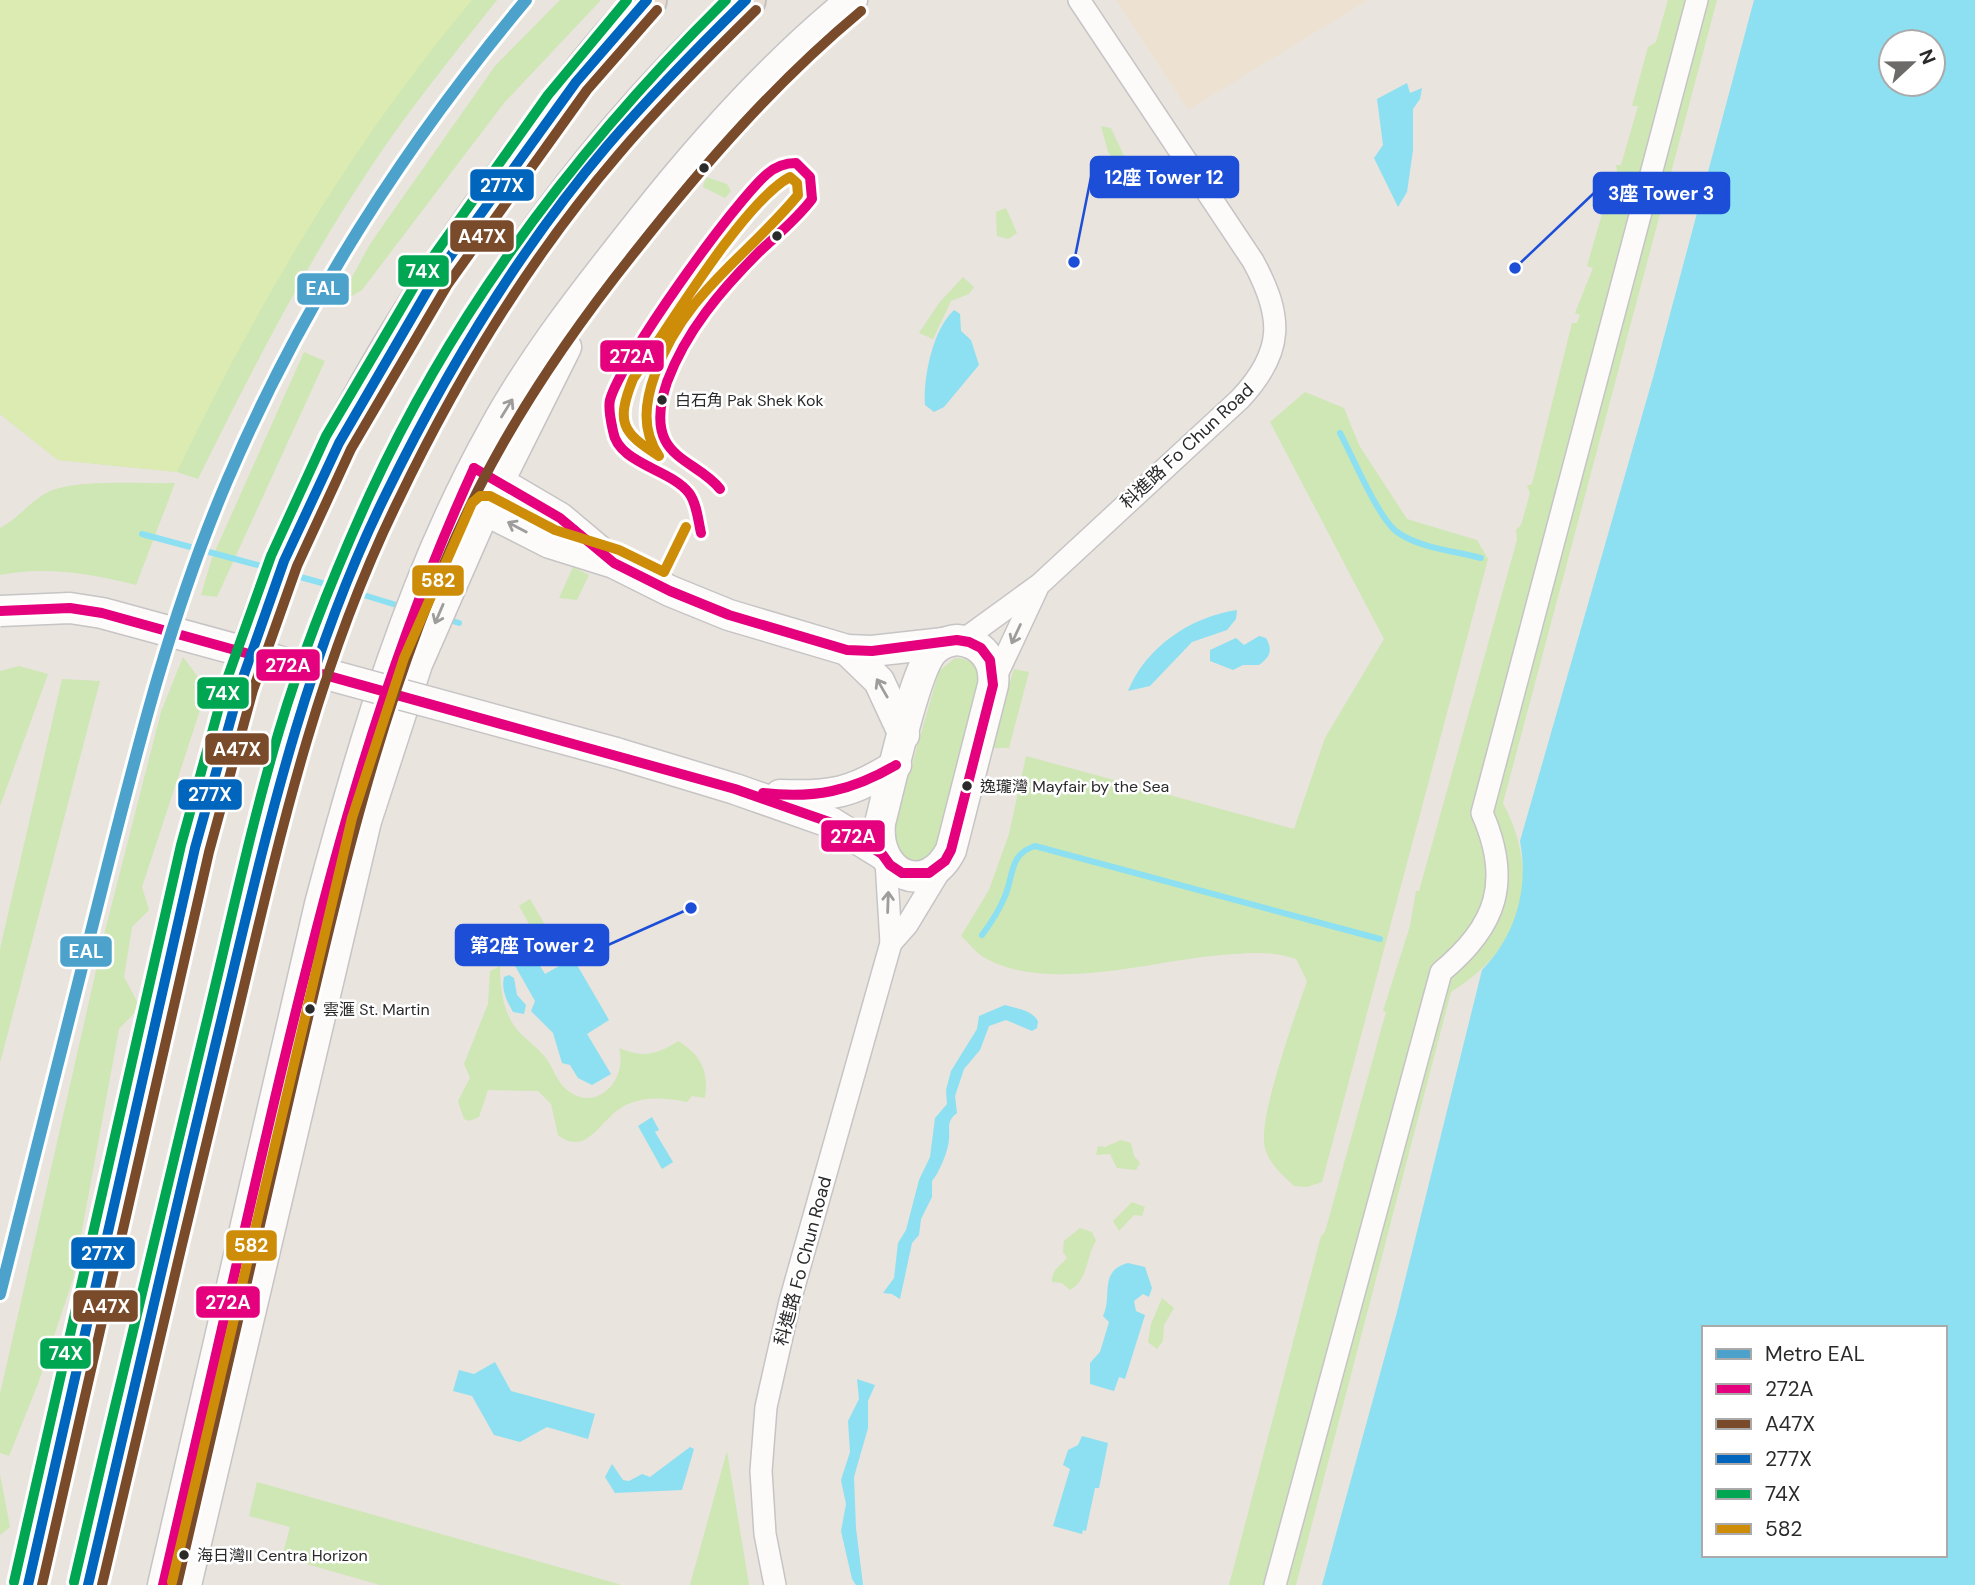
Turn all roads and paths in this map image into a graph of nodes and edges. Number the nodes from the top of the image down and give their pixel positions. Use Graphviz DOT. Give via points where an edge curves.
graph roads {
  1 [pos="647,0"];
  2 [pos="746,0"];
  3 [pos="852,0"];
  4 [pos="1079,0"];
  5 [pos="1697,0"];
  6 [pos="486,475"];
  7 [pos="472,503"];
  8 [pos="614,563"];
  9 [pos="1040,584"];
  10 [pos="0,611"];
  11 [pos="954,642"];
  12 [pos="847,650"];
  13 [pos="405,661"];
  14 [pos="993,685"];
  15 [pos="904,735"];
  16 [pos="896,765"];
  17 [pos="735,789"];
  18 [pos="951,850"];
  19 [pos="884,857"];
  20 [pos="891,943"];
  21 [pos="29,1585"];
  22 [pos="88,1585"];
  23 [pos="163,1585"];
  24 [pos="186,1585"];
  25 [pos="775,1585"];
  26 [pos="1275,1585"];
  1 -- 21 [label="highway" via="536,135 443,261 364,394 313,497 262,619 211,782"];
  2 -- 22 [label="highway" via="688,56 568,194 455,363 372,522 306,692 261,856"];
  3 -- 6 [label="main road" via="735,108 669,185 587,294 570,338"];
  4 -- 9 [label="street, 科進路 Fo Chun Road" via="1253,261 1273,308 1277,337 1258,380 1240,399"];
  5 -- 26 [label="street" via="1482,814 1495,843 1498,874 1494,900 1482,931 1441,972"];
  6 -- 7 [label="main road"];
  6 -- 8 [label="main road" via="560,518"];
  8 -- 7 [label="main road, one-way" via="550,543"];
  7 -- 13 [label="main road"];
  8 -- 12 [label="main road" via="729,615"];
  9 -- 11 [label="street, 科進路 Fo Chun Road"];
  9 -- 14 [label="street, 科進路 Fo Chun Road, one-way"];
  10 -- 17 [label="main road, bridge" via="70,608 102,613"];
  11 -- 12 [label="main road"];
  11 -- 14 [label="main road, 科進路 Fo Chun Road" via="975,644 986,654 993,668"];
  11 -- 15 [label="main road, 科進路 Fo Chun Road" via="933,651 919,675"];
  15 -- 12 [label="main road, one-way" via="878,681"];
  13 -- 23 [label="main road" via="343,816"];
  13 -- 24 [label="main road"];
  14 -- 18 [label="main road, 科進路 Fo Chun Road"];
  15 -- 16 [label="main road, 科進路 Fo Chun Road"];
  16 -- 17 [label="main road" via="868,783 832,795"];
  16 -- 19 [label="main road, 科進路 Fo Chun Road" via="880,823"];
  17 -- 19 [label="main road" via="832,823"];
  18 -- 19 [label="main road" via="937,869 921,876 902,873"];
  18 -- 20 [label="street, 科進路 Fo Chun Road" via="907,925"];
  20 -- 19 [label="street, 科進路 Fo Chun Road, one-way"];
  20 -- 25 [label="street, 科進路 Fo Chun Road" via="790,1301 765,1407 761,1471 765,1534"];
}
